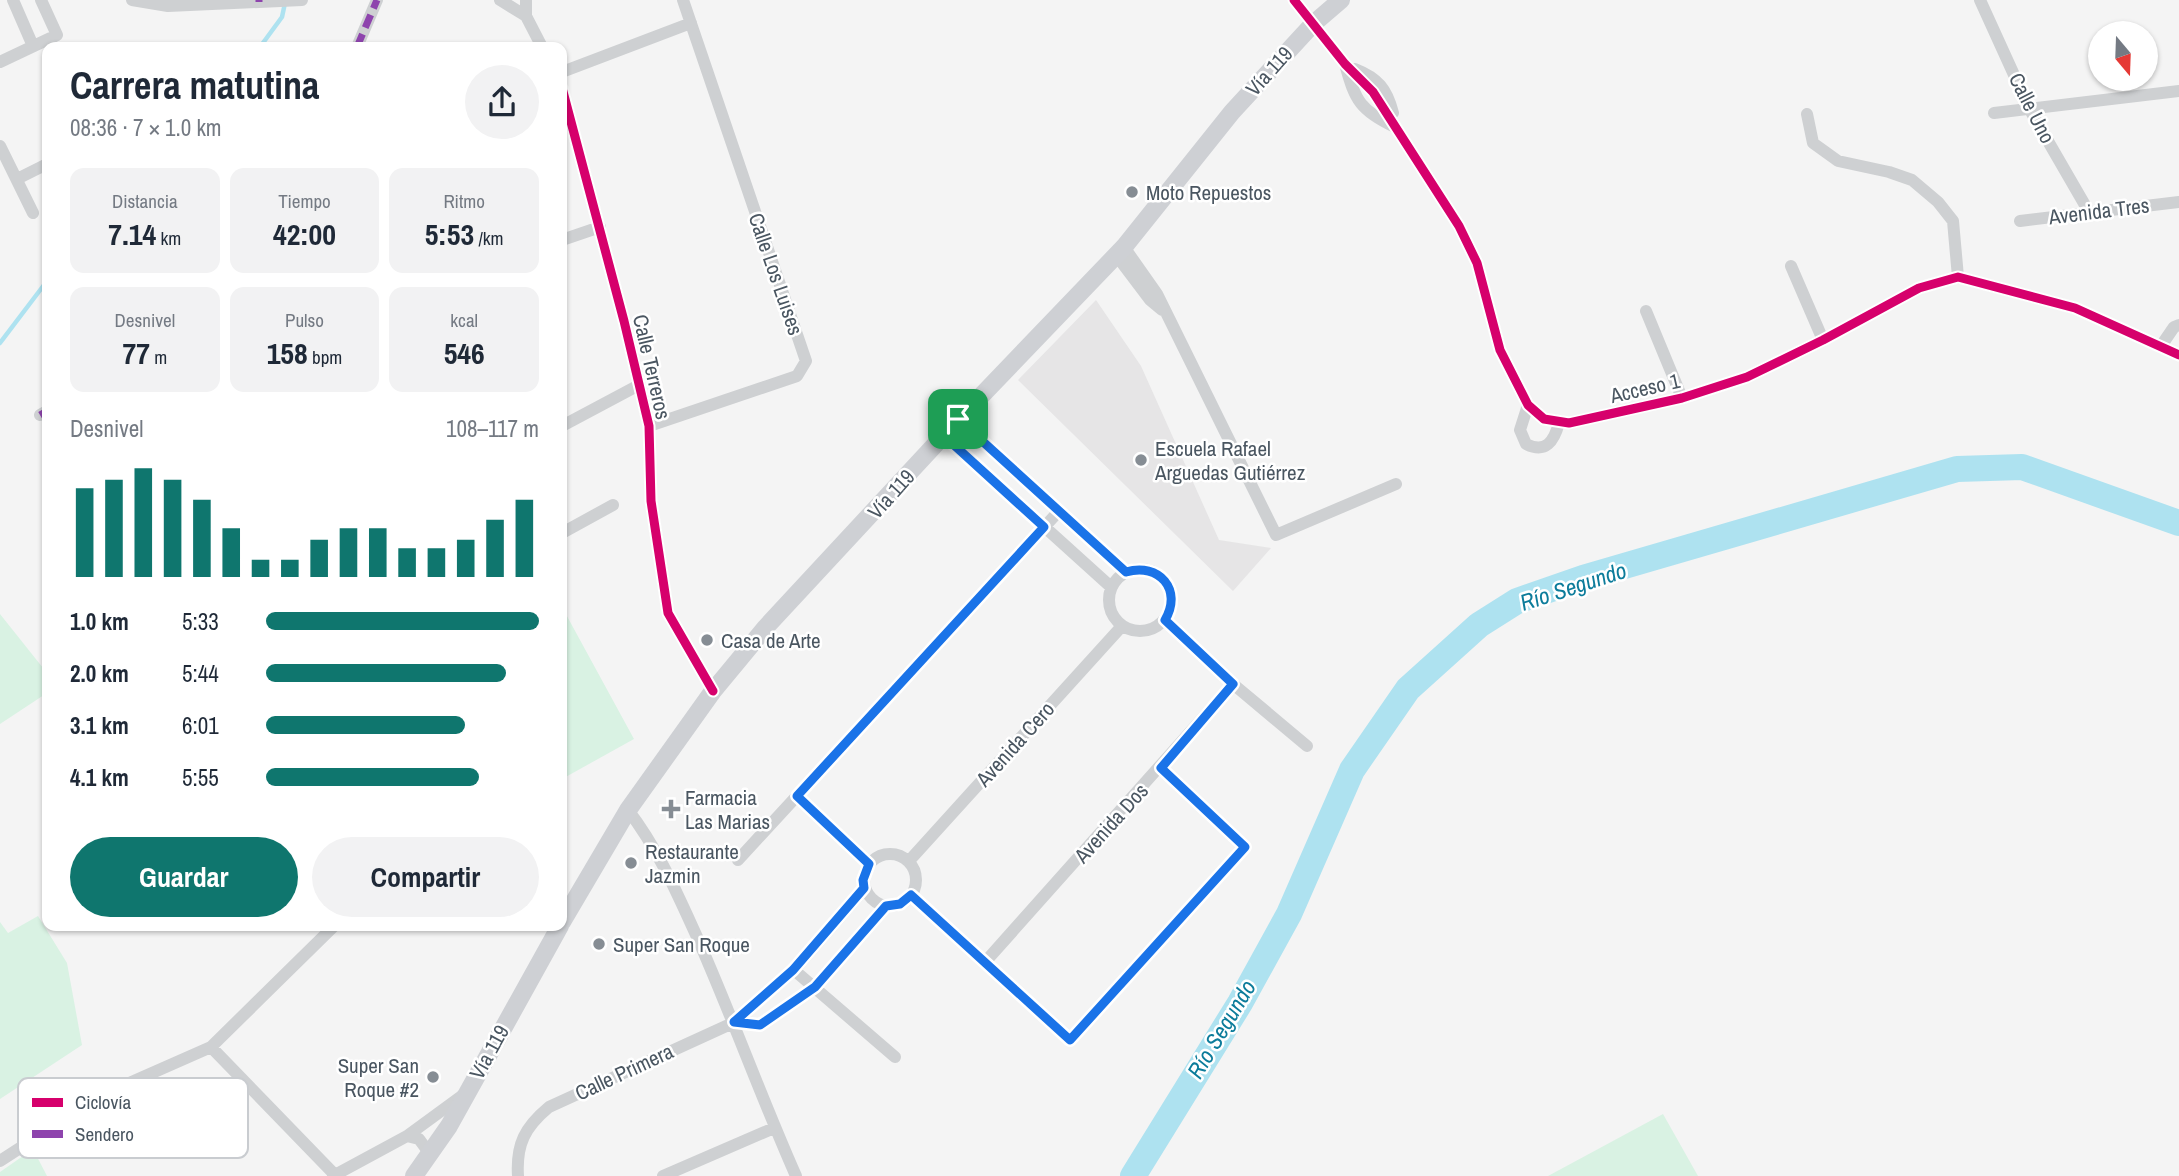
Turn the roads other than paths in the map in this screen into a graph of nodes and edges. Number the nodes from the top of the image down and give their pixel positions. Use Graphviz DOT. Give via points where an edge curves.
graph roads {
  1 [pos="13,0"];
  2 [pos="41,0"];
  3 [pos="302,0"];
  4 [pos="377,0"];
  5 [pos="500,0"];
  6 [pos="526,0"];
  7 [pos="683,0"];
  8 [pos="1294,0"];
  9 [pos="1341,0"];
  10 [pos="1980,0"];
  11 [pos="296,1"];
  12 [pos="136,2"];
  13 [pos="526,16"];
  14 [pos="691,23"];
  15 [pos="1312,24"];
  16 [pos="359,42"];
  17 [pos="539,42"];
  18 [pos="33,46"];
  19 [pos="0,62"];
  20 [pos="567,70"];
  21 [pos="2179,91"];
  22 [pos="567,106"];
  23 [pos="2030,110"];
  24 [pos="1994,113"];
  25 [pos="1807,114"];
  26 [pos="0,146"];
  27 [pos="42,166"];
  28 [pos="17,179"];
  29 [pos="2179,202"];
  30 [pos="2090,212"];
  31 [pos="33,213"];
  32 [pos="2020,221"];
  33 [pos="600,227"];
  34 [pos="567,238"];
  35 [pos="1120,251"];
  36 [pos="1791,265"];
  37 [pos="1958,277"];
  38 [pos="1646,312"];
  39 [pos="2179,324"];
  40 [pos="1823,340"];
  41 [pos="2161,346"];
  42 [pos="2179,355"];
  43 [pos="639,384"];
  44 [pos="1682,398"];
  45 [pos="1528,405"];
  46 [pos="958,419"];
  47 [pos="567,423"];
  48 [pos="1559,423"];
  49 [pos="649,426"];
  50 [pos="943,435"];
  51 [pos="1396,484"];
  52 [pos="613,505"];
  53 [pos="1059,511"];
  54 [pos="1044,527"];
  55 [pos="567,530"];
  56 [pos="1126,572"];
  57 [pos="1111,587"];
  58 [pos="1165,620"];
  59 [pos="1122,626"];
  60 [pos="1233,684"];
  61 [pos="713,691"];
  62 [pos="1307,746"];
  63 [pos="1161,768"];
  64 [pos="797,796"];
  65 [pos="628,810"];
  66 [pos="738,860"];
  67 [pos="909,861"];
  68 [pos="869,864"];
  69 [pos="864,888"];
  70 [pos="911,895"];
  71 [pos="886,906"];
  72 [pos="567,914"];
  73 [pos="329,931"];
  74 [pos="557,931"];
  75 [pos="986,961"];
  76 [pos="793,970"];
  77 [pos="815,987"];
  78 [pos="734,1022"];
  79 [pos="211,1046"];
  80 [pos="895,1057"];
  81 [pos="142,1078"];
  82 [pos="242,1078"];
  83 [pos="248,1085"];
  84 [pos="467,1091"];
  85 [pos="774,1128"];
  86 [pos="407,1136"];
  87 [pos="18,1150"];
  88 [pos="430,1154"];
  89 [pos="0,1161"];
  90 [pos="334,1175"];
  91 [pos="414,1176"];
  92 [pos="518,1176"];
  93 [pos="663,1176"];
  94 [pos="796,1176"];
  1 -- 18 [label="street"];
  2 -- 18 [label="street" via="57,35"];
  3 -- 11 [label="street"];
  4 -- 16 [label="street"];
  5 -- 13 [label="street"];
  6 -- 13 [label="street"];
  7 -- 14 [label="street, Calle Los Luises"];
  8 -- 15 [label="street"];
  9 -- 15 [label="main road, Vía 119"];
  10 -- 23 [label="street, Calle Uno"];
  11 -- 12 [label="street" via="168,6"];
  13 -- 17 [label="street"];
  14 -- 20 [label="street"];
  14 -- 49 [label="street, Calle Los Luises" via="806,361 797,376"];
  15 -- 35 [label="main road, Vía 119" via="1232,112"];
  15 -- 45 [label="street" via="1374,92 1459,226 1477,263 1500,351"];
  18 -- 19 [label="street"];
  21 -- 23 [label="street"];
  22 -- 33 [label="street, Calle Terreros"];
  23 -- 24 [label="street"];
  23 -- 30 [label="street, Calle Uno"];
  25 -- 37 [label="street" via="1814,143 1838,161 1912,180 1938,202 1953,221"];
  26 -- 28 [label="street"];
  27 -- 28 [label="street"];
  28 -- 31 [label="street"];
  29 -- 30 [label="street, Avenida Tres"];
  30 -- 32 [label="street, Avenida Tres"];
  33 -- 34 [label="street"];
  33 -- 43 [label="street, Calle Terreros"];
  35 -- 46 [label="main road, Vía 119"];
  35 -- 51 [label="street" via="1150,300 1163,310 1276,535"];
  36 -- 40 [label="street"];
  37 -- 40 [label="street, Acceso 1" via="1919,288"];
  37 -- 41 [label="street" via="2074,308"];
  38 -- 44 [label="street"];
  39 -- 41 [label="street"];
  40 -- 44 [label="street, Acceso 1" via="1747,377"];
  41 -- 42 [label="street"];
  43 -- 47 [label="street"];
  43 -- 49 [label="street, Calle Terreros"];
  44 -- 48 [label="street, Acceso 1"];
  45 -- 48 [label="street" via="1544,419"];
  45 -- 48 [label="street" via="1520,430 1527,444 1548,445"];
  46 -- 50 [label="main road, Vía 119"];
  46 -- 53 [label="street"];
  49 -- 61 [label="street, Calle Terreros" via="651,501 668,613"];
  50 -- 54 [label="street"];
  50 -- 61 [label="main road, Vía 119"];
  52 -- 55 [label="street"];
  53 -- 54 [label="street"];
  53 -- 56 [label="street"];
  54 -- 57 [label="street"];
  54 -- 64 [label="street"];
  56 -- 57 [label="street"];
  56 -- 58 [label="street" via="1145,569 1162,577 1171,593"];
  57 -- 59 [label="street" via="1110,609"];
  58 -- 59 [label="street" via="1149,631"];
  58 -- 60 [label="street"];
  59 -- 67 [label="street, Avenida Cero"];
  60 -- 62 [label="street"];
  60 -- 63 [label="street, Avenida Dos"];
  61 -- 65 [label="main road, Vía 119"];
  63 -- 75 [label="street, Avenida Dos"];
  63 -- 75 [label="street" via="1245,847 1070,1040"];
  64 -- 66 [label="street"];
  64 -- 68 [label="street"];
  65 -- 72 [label="main road, Vía 119"];
  65 -- 78 [label="street" via="669,874"];
  67 -- 68 [label="street" via="893,854"];
  67 -- 70 [label="street" via="916,878"];
  68 -- 69 [label="street"];
  69 -- 71 [label="street" via="872,900"];
  69 -- 76 [label="street"];
  70 -- 71 [label="street" via="900,904"];
  70 -- 75 [label="street"];
  71 -- 77 [label="street"];
  73 -- 79 [label="street"];
  74 -- 84 [label="main road, Vía 119"];
  76 -- 77 [label="street"];
  76 -- 78 [label="street"];
  77 -- 78 [label="street" via="760,1025"];
  77 -- 80 [label="street"];
  78 -- 85 [label="street"];
  78 -- 92 [label="street, Calle Primera" via="550,1107 522,1134"];
  79 -- 81 [label="street"];
  79 -- 82 [label="street"];
  83 -- 90 [label="street"];
  84 -- 86 [label="street"];
  84 -- 88 [label="main road, Vía 119"];
  85 -- 93 [label="street"];
  85 -- 94 [label="street"];
  86 -- 88 [label="street" via="419,1139"];
  86 -- 90 [label="street"];
  87 -- 89 [label="street"];
  88 -- 91 [label="main road, Vía 119"];
}
